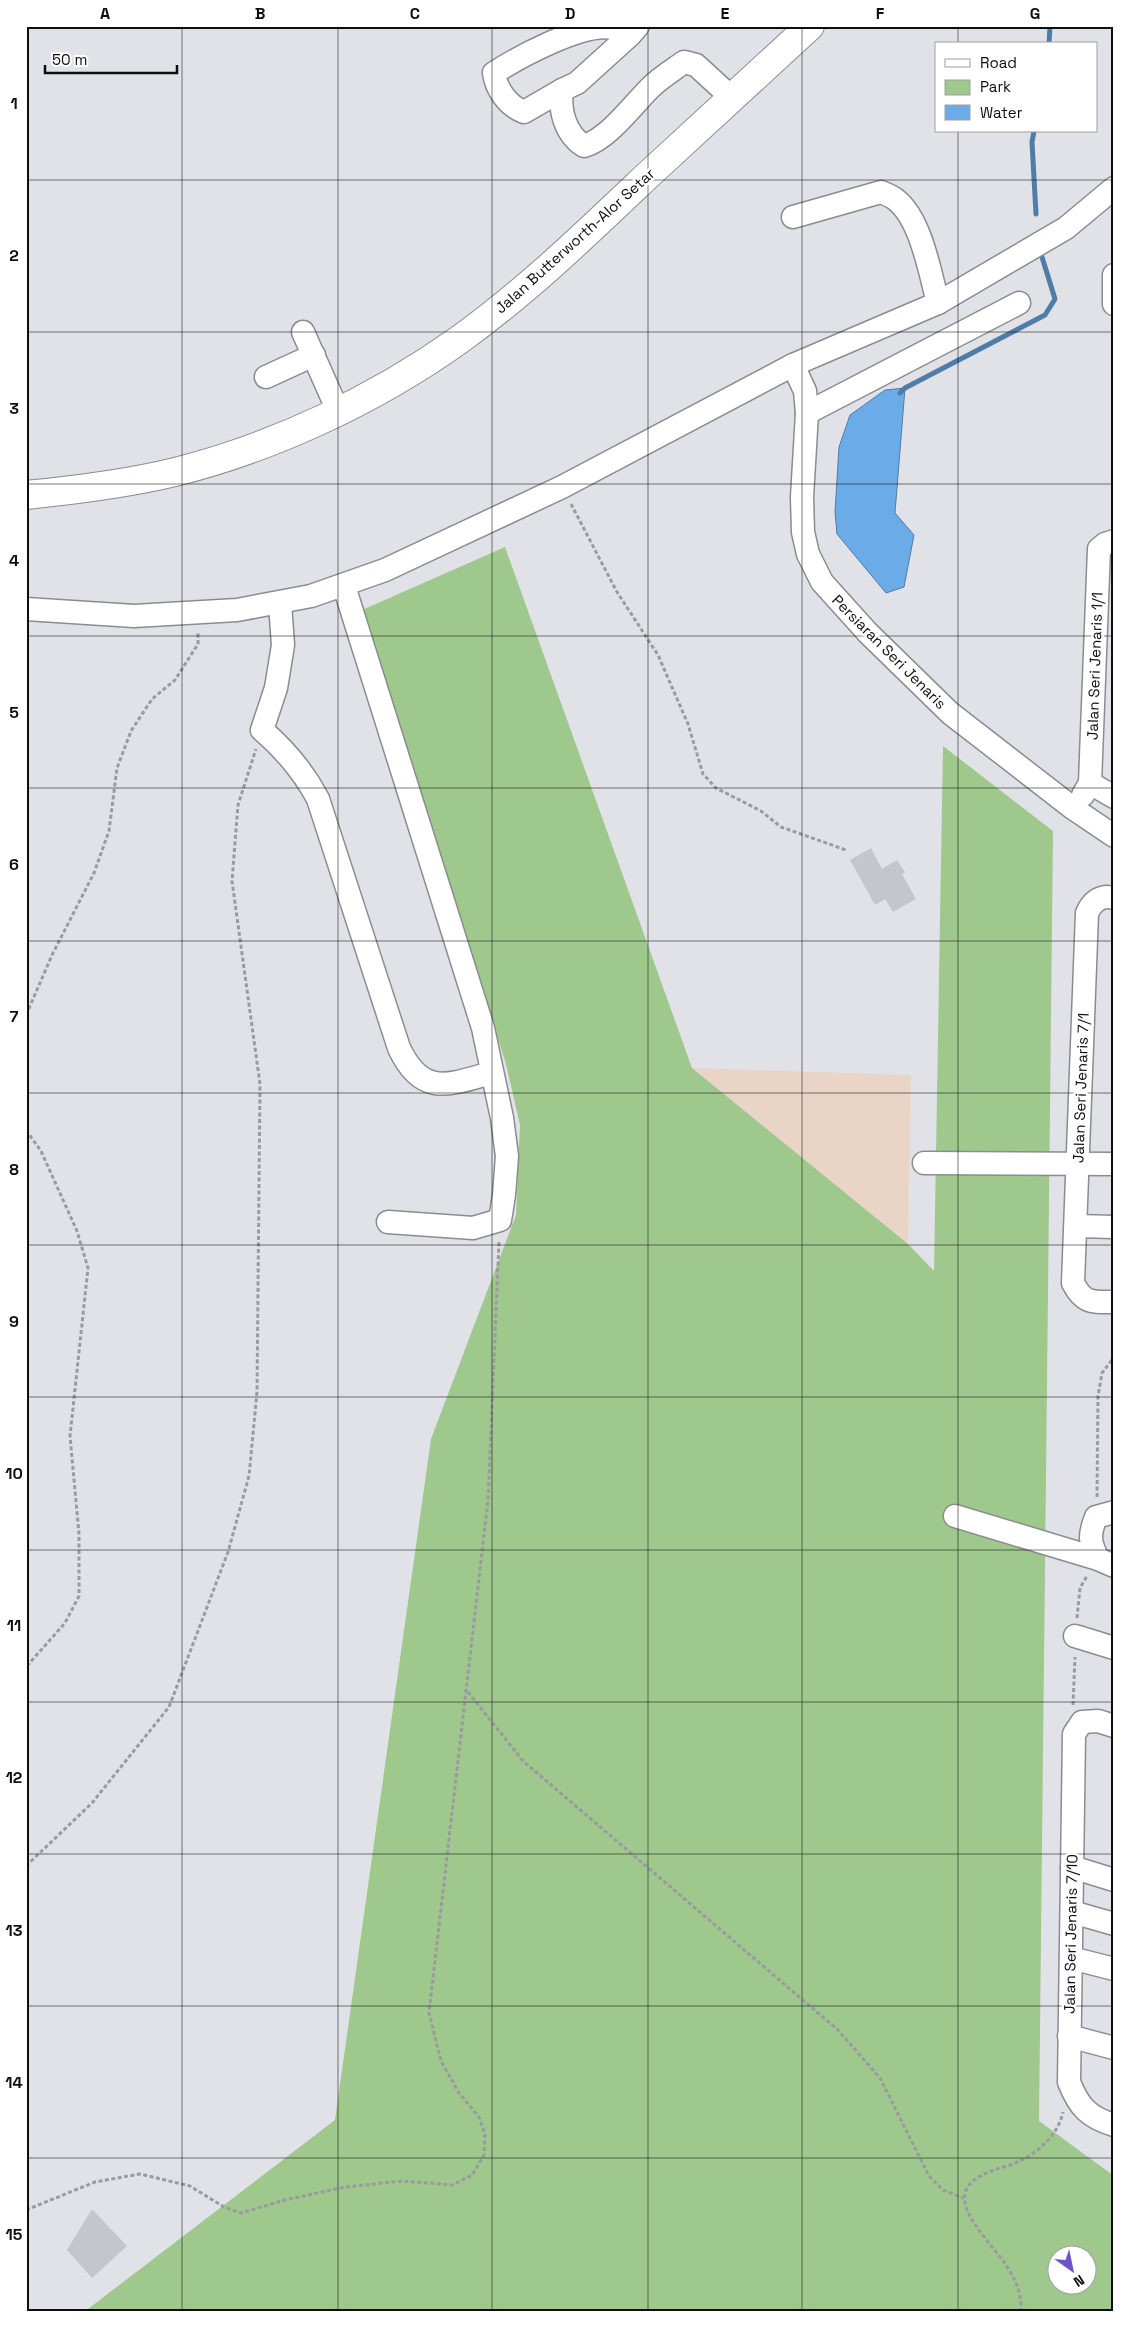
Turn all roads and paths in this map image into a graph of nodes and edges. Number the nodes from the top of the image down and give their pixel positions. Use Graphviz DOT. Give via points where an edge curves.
graph roads {
  1 [pos="808,27"];
  2 [pos="634,31"];
  3 [pos="562,90"];
  4 [pos="732,98"];
  5 [pos="1114,188"];
  6 [pos="792,217"];
  7 [pos="1114,275"];
  8 [pos="938,303"];
  9 [pos="1019,303"];
  10 [pos="1114,304"];
  11 [pos="303,332"];
  12 [pos="314,355"];
  13 [pos="793,365"];
  14 [pos="266,378"];
  15 [pos="338,411"];
  16 [pos="807,413"];
  17 [pos="562,487"];
  18 [pos="26,495"];
  19 [pos="1106,545"];
  20 [pos="344,586"];
  21 [pos="280,604"];
  22 [pos="26,609"];
  23 [pos="198,613"];
  24 [pos="262,730"];
  25 [pos="1090,783"];
  26 [pos="1114,797"];
  27 [pos="1074,809"];
  28 [pos="1114,836"];
  29 [pos="846,850"];
  30 [pos="1114,898"];
  31 [pos="26,1015"];
  32 [pos="492,1073"];
  33 [pos="26,1130"];
  34 [pos="924,1162"];
  35 [pos="1114,1164"];
  36 [pos="1078,1165"];
  37 [pos="500,1220"];
  38 [pos="388,1222"];
  39 [pos="1076,1226"];
  40 [pos="1114,1227"];
  41 [pos="1114,1302"];
  42 [pos="1114,1356"];
  43 [pos="1105,1514"];
  44 [pos="955,1516"];
  45 [pos="1106,1563"];
  46 [pos="1075,1636"];
  47 [pos="1114,1648"];
  48 [pos="26,1667"];
  49 [pos="468,1692"];
  50 [pos="1114,1726"];
  51 [pos="26,1866"];
  52 [pos="1072,1867"];
  53 [pos="1114,1880"];
  54 [pos="1072,1912"];
  55 [pos="1114,1924"];
  56 [pos="1071,1958"];
  57 [pos="1114,1970"];
  58 [pos="1069,2036"];
  59 [pos="1114,2048"];
  60 [pos="1069,2082"];
  61 [pos="1114,2125"];
  62 [pos="963,2198"];
  63 [pos="26,2210"];
  64 [pos="1021,2312"];
  1 -- 4 [label="main road, Jalan Butterworth-Alor Setar"];
  2 -- 3 [label="street" via="577,82"];
  2 -- 3 [label="street" via="588,29 522,55 494,73 501,93 517,110 524,112"];
  3 -- 4 [label="street" via="562,117 576,141 584,146 593,143 652,87 684,62 696,65"];
  4 -- 15 [label="main road, Jalan Butterworth-Alor Setar" via="521,293 458,340"];
  5 -- 8 [label="street" via="1066,228"];
  6 -- 8 [label="street" via="881,192 895,199 907,212 923,248"];
  7 -- 10 [label="street"];
  8 -- 13 [label="street"];
  9 -- 16 [label="street"];
  11 -- 12 [label="street"];
  12 -- 14 [label="street"];
  12 -- 15 [label="street"];
  13 -- 16 [label="street, Persiaran Seri Jenaris" via="804,391"];
  13 -- 17 [label="street"];
  15 -- 18 [label="main road, Jalan Butterworth-Alor Setar" via="226,457 175,472 78,490"];
  16 -- 27 [label="street, Persiaran Seri Jenaris" via="803,532 808,554 822,582 868,634 950,713"];
  17 -- 20 [label="street"];
  17 -- 29 [label="path" via="617,592 658,654 688,724 703,774 716,788 762,811 781,827"];
  19 -- 25 [label="street, Jalan Seri Jenaris 1/1"];
  20 -- 21 [label="street"];
  20 -- 32 [label="street" via="481,1018"];
  21 -- 23 [label="street"];
  21 -- 24 [label="street" via="283,645 276,688"];
  22 -- 23 [label="street" via="134,616"];
  23 -- 31 [label="path" via="198,644 175,680 152,699 131,731 117,768 109,831 94,873"];
  24 -- 32 [label="street" via="287,756 318,799 407,1066 420,1078 435,1083 452,1084"];
  24 -- 51 [label="path" via="238,805 232,881 260,1084 257,1392 249,1476 228,1552 169,1707 92,1803"];
  25 -- 26 [label="street"];
  25 -- 27 [label="street"];
  27 -- 28 [label="street, Persiaran Seri Jenaris"];
  30 -- 36 [label="street, Jalan Seri Jenaris 7/1" via="1100,898 1087,913"];
  32 -- 37 [label="street" via="507,1156"];
  33 -- 48 [label="path" via="41,1151 77,1231 88,1268 70,1436 79,1534 78,1596 65,1623"];
  34 -- 36 [label="street"];
  35 -- 36 [label="street"];
  36 -- 39 [label="street, Jalan Seri Jenaris 7/1"];
  37 -- 38 [label="street" via="473,1228"];
  37 -- 49 [label="path" via="488,1500"];
  39 -- 40 [label="street"];
  39 -- 41 [label="street, Jalan Seri Jenaris 7/1" via="1073,1283 1079,1295 1090,1302"];
  42 -- 43 [label="path" via="1102,1373 1098,1396"];
  43 -- 45 [label="street" via="1091,1532 1091,1545"];
  44 -- 45 [label="street"];
  46 -- 47 [label="street"];
  49 -- 62 [label="path" via="523,1761 838,2030 880,2078 929,2176 943,2190"];
  49 -- 63 [label="path" via="429,2013 441,2061 459,2093 479,2117 485,2134 484,2156 472,2175 452,2185 402,2181 345,2187 241,2213 224,2207 190,2186 140,2174 95,2182"];
  50 -- 52 [label="street, Jalan Seri Jenaris 7/10" via="1098,1721 1082,1722 1074,1734"];
  52 -- 53 [label="street"];
  52 -- 54 [label="street, Jalan Seri Jenaris 7/10"];
  54 -- 55 [label="street"];
  54 -- 56 [label="street, Jalan Seri Jenaris 7/10"];
  56 -- 57 [label="street"];
  56 -- 58 [label="street, Jalan Seri Jenaris 7/10"];
  58 -- 59 [label="street"];
  58 -- 60 [label="street, Jalan Seri Jenaris 7/10"];
  60 -- 61 [label="street, Jalan Seri Jenaris 7/10" via="1074,2096 1087,2112 1096,2120"];
  60 -- 62 [label="path" via="1062,2116 1039,2150 1016,2163 977,2177"];
  62 -- 64 [label="path" via="978,2230 1007,2266 1022,2297"];
}
